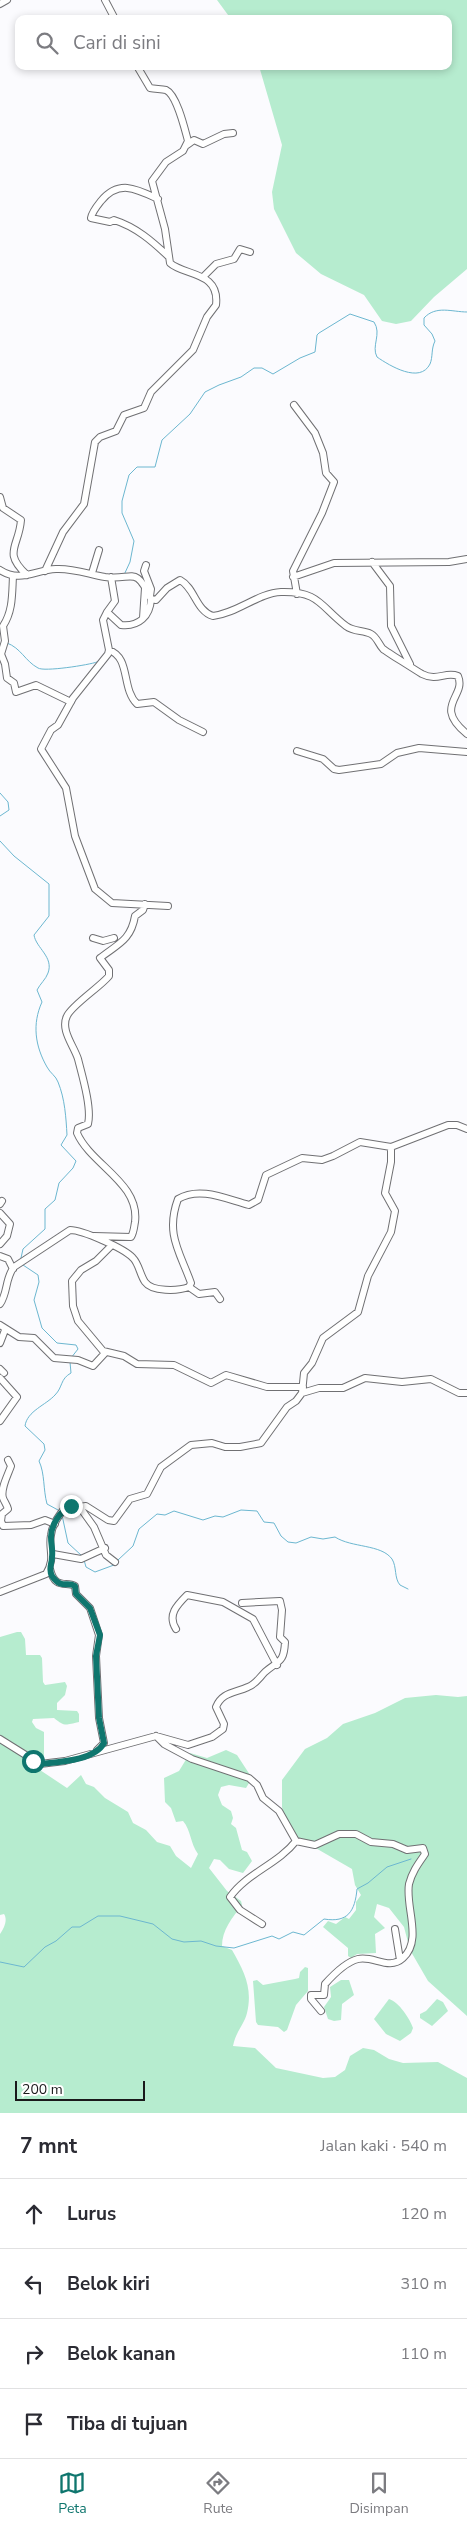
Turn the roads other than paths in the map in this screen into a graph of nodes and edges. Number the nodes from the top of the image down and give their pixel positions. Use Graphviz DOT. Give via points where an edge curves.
graph roads {
  1 [pos="7,0"];
  2 [pos="105,0"];
  3 [pos="0,4"];
  4 [pos="113,15"];
  5 [pos="139,70"];
  6 [pos="233,132"];
  7 [pos="187,145"];
  8 [pos="158,199"];
  9 [pos="250,252"];
  10 [pos="169,257"];
  11 [pos="203,277"];
  12 [pos="294,405"];
  13 [pos="0,497"];
  14 [pos="99,550"];
  15 [pos="467,559"];
  16 [pos="372,562"];
  17 [pos="146,565"];
  18 [pos="0,570"];
  19 [pos="45,571"];
  20 [pos="92,573"];
  21 [pos="13,576"];
  22 [pos="27,576"];
  23 [pos="111,577"];
  24 [pos="293,578"];
  25 [pos="146,588"];
  26 [pos="298,594"];
  27 [pos="150,598"];
  28 [pos="107,612"];
  29 [pos="143,618"];
  30 [pos="109,650"];
  31 [pos="410,665"];
  32 [pos="71,702"];
  33 [pos="203,732"];
  34 [pos="467,734"];
  35 [pos="297,751"];
  36 [pos="467,752"];
  37 [pos="146,904"];
  38 [pos="168,906"];
  39 [pos="93,938"];
  40 [pos="114,938"];
  41 [pos="103,941"];
  42 [pos="106,954"];
  43 [pos="467,1129"];
  44 [pos="391,1147"];
  45 [pos="0,1213"];
  46 [pos="90,1236"];
  47 [pos="0,1244"];
  48 [pos="111,1246"];
  49 [pos="0,1256"];
  50 [pos="13,1269"];
  51 [pos="188,1287"];
  52 [pos="220,1299"];
  53 [pos="0,1304"];
  54 [pos="3,1327"];
  55 [pos="0,1343"];
  56 [pos="106,1352"];
  57 [pos="1,1373"];
  58 [pos="302,1390"];
  59 [pos="467,1393"];
  60 [pos="0,1421"];
  61 [pos="8,1460"];
  62 [pos="78,1506"];
  63 [pos="55,1524"];
  64 [pos="104,1548"];
  65 [pos="52,1554"];
  66 [pos="115,1562"];
  67 [pos="50,1569"];
  68 [pos="0,1592"];
  69 [pos="242,1603"];
  70 [pos="176,1629"];
  71 [pos="277,1666"];
  72 [pos="156,1736"];
  73 [pos="0,1739"];
  74 [pos="104,1740"];
  75 [pos="112,1748"];
  76 [pos="92,1754"];
  77 [pos="296,1841"];
  78 [pos="262,1924"];
  79 [pos="395,1929"];
  80 [pos="400,1960"];
  81 [pos="321,2011"];
  1 -- 3 [label="street"];
  2 -- 4 [label="street"];
  5 -- 7 [label="street" via="150,88 171,95 185,129"];
  6 -- 7 [label="street" via="203,144 193,140"];
  7 -- 8 [label="street" via="166,162 152,181"];
  8 -- 10 [label="street"];
  8 -- 10 [label="street" via="129,186 121,186 108,193 91,218 127,224"];
  9 -- 11 [label="street" via="240,249 234,259 216,264"];
  10 -- 11 [label="street" via="173,266"];
  11 -- 19 [label="street" via="215,294 216,305 207,317 193,350 151,392 144,408 124,415 115,431 96,442 84,504 63,532"];
  12 -- 24 [label="street" via="315,433 326,473 334,482 300,554"];
  13 -- 22 [label="street" via="3,508 21,520 14,559"];
  14 -- 20 [label="street"];
  15 -- 16 [label="street"];
  16 -- 24 [label="street" via="327,564"];
  16 -- 31 [label="street" via="390,586 391,626"];
  17 -- 27 [label="street" via="144,571 151,589"];
  18 -- 21 [label="street"];
  19 -- 20 [label="street" via="59,569"];
  19 -- 22 [label="street"];
  20 -- 23 [label="street"];
  21 -- 22 [label="street"];
  21 -- 32 [label="street" via="11,606 3,626 5,641 1,654 7,678 14,683 16,692 36,685"];
  23 -- 25 [label="street" via="134,576"];
  23 -- 28 [label="street" via="115,601"];
  24 -- 26 [label="street"];
  25 -- 27 [label="street"];
  25 -- 29 [label="street"];
  26 -- 27 [label="street" via="270,594 230,613 213,616 202,609 182,580 167,588 159,599"];
  26 -- 31 [label="street" via="315,597 347,627 372,634 386,651"];
  27 -- 29 [label="street" via="150,611"];
  28 -- 29 [label="street" via="121,625 134,624"];
  28 -- 30 [label="street" via="103,624"];
  30 -- 32 [label="street"];
  30 -- 33 [label="street" via="116,653 121,661 128,693 136,703 154,702"];
  31 -- 34 [label="street" via="431,678 458,676 460,688 452,717"];
  32 -- 37 [label="street" via="59,724 51,730 42,750 66,788 75,836 93,886 112,903"];
  35 -- 36 [label="street" via="323,759 339,770 381,764 397,753 419,748"];
  37 -- 38 [label="street"];
  37 -- 42 [label="street" via="144,910 135,916 134,928 128,936"];
  39 -- 41 [label="street"];
  40 -- 41 [label="street"];
  41 -- 42 [label="street"];
  42 -- 46 [label="street" via="100,959 109,970 109,976 70,1011 65,1023 78,1058 89,1112 88,1124 78,1128 77,1132 91,1154 128,1191 136,1213 131,1237"];
  43 -- 44 [label="street" via="448,1125"];
  44 -- 51 [label="street" via="360,1142 345,1152 322,1160 302,1158 266,1175 258,1200 250,1205 194,1192 178,1200 173,1239 191,1283"];
  44 -- 58 [label="street" via="386,1193 394,1211 391,1232 368,1276 358,1312 323,1338 304,1373"];
  45 -- 47 [label="street" via="10,1224 7,1236"];
  46 -- 48 [label="street"];
  46 -- 50 [label="street" via="70,1230"];
  48 -- 51 [label="street" via="134,1258 145,1282 152,1288"];
  48 -- 56 [label="street" via="76,1275 72,1287 76,1318"];
  49 -- 50 [label="street" via="8,1259"];
  50 -- 53 [label="street"];
  51 -- 52 [label="street" via="199,1294 215,1292"];
  54 -- 55 [label="street"];
  54 -- 56 [label="street" via="19,1337 34,1338 58,1359 78,1360 93,1366"];
  56 -- 58 [label="street" via="124,1356 137,1364 174,1365 211,1382 226,1375 267,1387"];
  57 -- 60 [label="street" via="17,1397"];
  58 -- 59 [label="street" via="343,1388 357,1380 372,1378 402,1382 431,1378 458,1393"];
  58 -- 62 [label="street" via="261,1442 240,1447 198,1443 172,1458 156,1474 146,1494 130,1498 114,1520 108,1520 86,1506"];
  61 -- 63 [label="street" via="11,1466 2,1495 8,1509 2,1514 3,1526 31,1525 45,1520"];
  62 -- 63 [label="street" via="64,1509"];
  62 -- 64 [label="street"];
  63 -- 65 [label="street" via="50,1536"];
  64 -- 65 [label="street" via="81,1560"];
  64 -- 66 [label="street" via="106,1555"];
  65 -- 67 [label="street"];
  67 -- 68 [label="street" via="46,1574"];
  67 -- 74 [label="street" via="60,1584 75,1586 76,1594 90,1608 97,1624 100,1635 96,1656 99,1718"];
  69 -- 71 [label="street" via="280,1601 280,1637 285,1647"];
  70 -- 71 [label="street" via="172,1617 174,1610 187,1595 223,1602 253,1619"];
  71 -- 72 [label="street" via="254,1684 222,1698 216,1707 223,1729 212,1737 188,1745"];
  72 -- 75 [label="street"];
  72 -- 77 [label="street" via="192,1759 249,1778 263,1798 279,1811"];
  73 -- 76 [label="street" via="40,1764"];
  74 -- 75 [label="street"];
  74 -- 76 [label="street" via="101,1748"];
  75 -- 76 [label="street"];
  77 -- 78 [label="street" via="230,1897 240,1910"];
  77 -- 80 [label="street" via="315,1845 339,1834 356,1834 371,1842 393,1844 407,1850 423,1848 425,1854 414,1870 409,1886 412,1944"];
  79 -- 80 [label="street"];
  80 -- 81 [label="street" via="389,1964 361,1958 344,1967 324,1984 324,1995 311,1995"];
}
